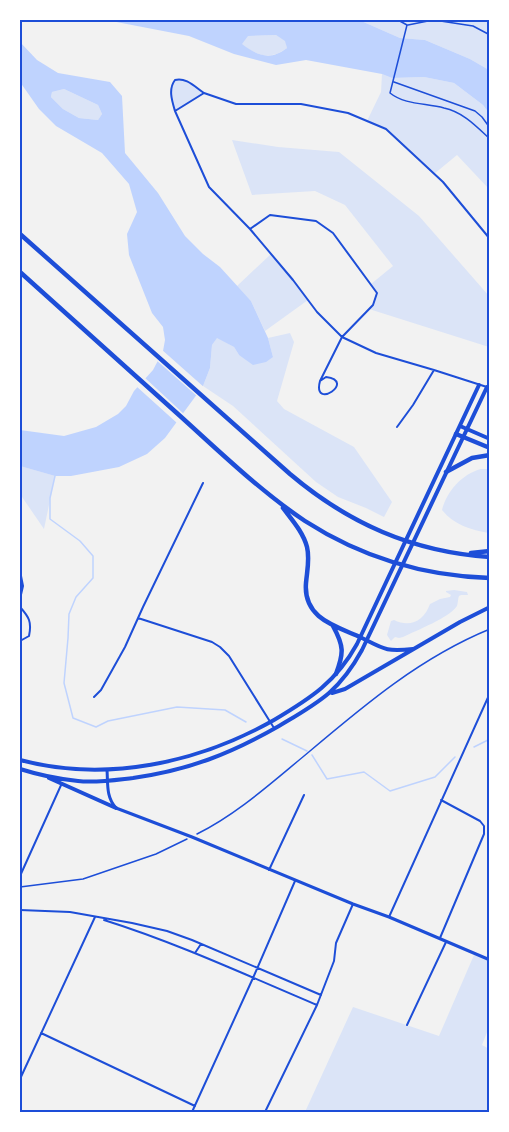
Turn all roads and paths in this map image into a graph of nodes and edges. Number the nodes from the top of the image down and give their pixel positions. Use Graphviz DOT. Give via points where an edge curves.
graph roads {
  1 [pos="400,20"];
  2 [pos="434,20"];
  3 [pos="407,25"];
  4 [pos="489,35"];
  5 [pos="393,82"];
  6 [pos="204,93"];
  7 [pos="175,111"];
  8 [pos="489,128"];
  9 [pos="489,139"];
  10 [pos="250,229"];
  11 [pos="20,234"];
  12 [pos="489,239"];
  13 [pos="20,272"];
  14 [pos="342,338"];
  15 [pos="434,370"];
  16 [pos="321,381"];
  17 [pos="479,385"];
  18 [pos="488,387"];
  19 [pos="460,426"];
  20 [pos="397,427"];
  21 [pos="467,429"];
  22 [pos="456,434"];
  23 [pos="463,437"];
  24 [pos="489,439"];
  25 [pos="489,448"];
  26 [pos="489,455"];
  27 [pos="446,472"];
  28 [pos="202,483"];
  29 [pos="278,501"];
  30 [pos="489,551"];
  31 [pos="462,555"];
  32 [pos="489,557"];
  33 [pos="20,571"];
  34 [pos="489,578"];
  35 [pos="20,599"];
  36 [pos="20,607"];
  37 [pos="489,607"];
  38 [pos="138,618"];
  39 [pos="333,626"];
  40 [pos="489,629"];
  41 [pos="360,637"];
  42 [pos="20,641"];
  43 [pos="367,641"];
  44 [pos="414,648"];
  45 [pos="336,674"];
  46 [pos="489,693"];
  47 [pos="328,694"];
  48 [pos="94,698"];
  49 [pos="270,722"];
  50 [pos="274,728"];
  51 [pos="20,760"];
  52 [pos="20,769"];
  53 [pos="107,770"];
  54 [pos="40,775"];
  55 [pos="108,781"];
  56 [pos="62,783"];
  57 [pos="304,795"];
  58 [pos="441,800"];
  59 [pos="116,808"];
  60 [pos="196,834"];
  61 [pos="187,839"];
  62 [pos="269,870"];
  63 [pos="20,876"];
  64 [pos="295,881"];
  65 [pos="20,886"];
  66 [pos="353,904"];
  67 [pos="20,910"];
  68 [pos="96,917"];
  69 [pos="389,917"];
  70 [pos="439,940"];
  71 [pos="446,942"];
  72 [pos="201,944"];
  73 [pos="195,953"];
  74 [pos="489,960"];
  75 [pos="257,968"];
  76 [pos="253,978"];
  77 [pos="321,995"];
  78 [pos="317,1005"];
  79 [pos="407,1024"];
  80 [pos="41,1033"];
  81 [pos="20,1079"];
  82 [pos="195,1106"];
  83 [pos="192,1113"];
  84 [pos="265,1113"];
  1 -- 3 [label="path"];
  2 -- 3 [label="path"];
  2 -- 4 [label="path" via="473,26"];
  3 -- 5 [label="path"];
  5 -- 8 [label="path" via="475,111"];
  5 -- 9 [label="path" via="390,93 397,99 459,113"];
  6 -- 7 [label="street"];
  6 -- 7 [label="street" via="186,81 175,80 171,85"];
  6 -- 12 [label="street" via="236,104 301,105 348,112 386,129 443,182"];
  7 -- 10 [label="street" via="209,187"];
  10 -- 14 [label="street"];
  10 -- 14 [label="street" via="270,215 316,221 333,232 378,293 373,305"];
  11 -- 31 [label="highway" via="290,474 338,510 394,537"];
  13 -- 29 [label="highway"];
  14 -- 15 [label="street"];
  14 -- 16 [label="street"];
  15 -- 17 [label="street"];
  15 -- 20 [label="street"];
  16 -- 16 [label="street" via="321,392 335,391 332,378"];
  17 -- 18 [label="street"];
  17 -- 19 [label="main road"];
  18 -- 21 [label="main road"];
  19 -- 21 [label="main road"];
  19 -- 22 [label="main road"];
  21 -- 23 [label="main road"];
  21 -- 24 [label="main road"];
  22 -- 23 [label="highway"];
  22 -- 41 [label="main road"];
  23 -- 25 [label="highway"];
  23 -- 27 [label="main road"];
  26 -- 27 [label="highway" via="472,458"];
  27 -- 43 [label="main road"];
  28 -- 38 [label="street"];
  29 -- 34 [label="highway" via="333,538 378,558 431,572"];
  29 -- 39 [label="highway" via="307,545 309,604"];
  30 -- 31 [label="highway"];
  31 -- 32 [label="highway"];
  33 -- 35 [label="street"];
  36 -- 42 [label="street" via="31,627 29,636"];
  37 -- 44 [label="main road"];
  38 -- 48 [label="street"];
  38 -- 49 [label="street" via="220,647"];
  39 -- 41 [label="highway"];
  39 -- 45 [label="highway" via="342,649"];
  40 -- 60 [label="path" via="396,681 258,795"];
  41 -- 43 [label="main road"];
  41 -- 45 [label="main road"];
  43 -- 44 [label="main road" via="390,651"];
  43 -- 47 [label="main road" via="350,671"];
  44 -- 47 [label="main road" via="345,689"];
  45 -- 49 [label="main road" via="312,697"];
  46 -- 58 [label="street"];
  47 -- 50 [label="main road"];
  49 -- 50 [label="street"];
  49 -- 53 [label="main road" via="237,740 184,758"];
  50 -- 55 [label="main road" via="190,766"];
  51 -- 53 [label="main road" via="49,767"];
  52 -- 54 [label="main road"];
  53 -- 55 [label="main road"];
  54 -- 55 [label="main road" via="80,782"];
  54 -- 56 [label="main road"];
  55 -- 59 [label="main road" via="109,799"];
  56 -- 59 [label="main road"];
  56 -- 63 [label="street"];
  57 -- 62 [label="street"];
  58 -- 69 [label="street"];
  58 -- 70 [label="street" via="480,821 484,834"];
  59 -- 62 [label="main road"];
  61 -- 65 [label="path" via="83,879"];
  62 -- 64 [label="main road"];
  64 -- 66 [label="main road"];
  64 -- 75 [label="street"];
  66 -- 69 [label="main road"];
  66 -- 77 [label="street" via="336,943 334,961"];
  67 -- 68 [label="street"];
  68 -- 72 [label="street" via="166,931"];
  68 -- 73 [label="street"];
  68 -- 80 [label="street"];
  69 -- 70 [label="main road"];
  70 -- 71 [label="main road"];
  71 -- 74 [label="main road"];
  71 -- 79 [label="street"];
  72 -- 73 [label="street"];
  72 -- 75 [label="street"];
  73 -- 76 [label="street"];
  75 -- 76 [label="street"];
  75 -- 77 [label="street"];
  76 -- 78 [label="street"];
  76 -- 82 [label="street"];
  77 -- 78 [label="street"];
  78 -- 84 [label="street"];
  80 -- 81 [label="street"];
  80 -- 82 [label="street"];
  82 -- 83 [label="street"];
}
